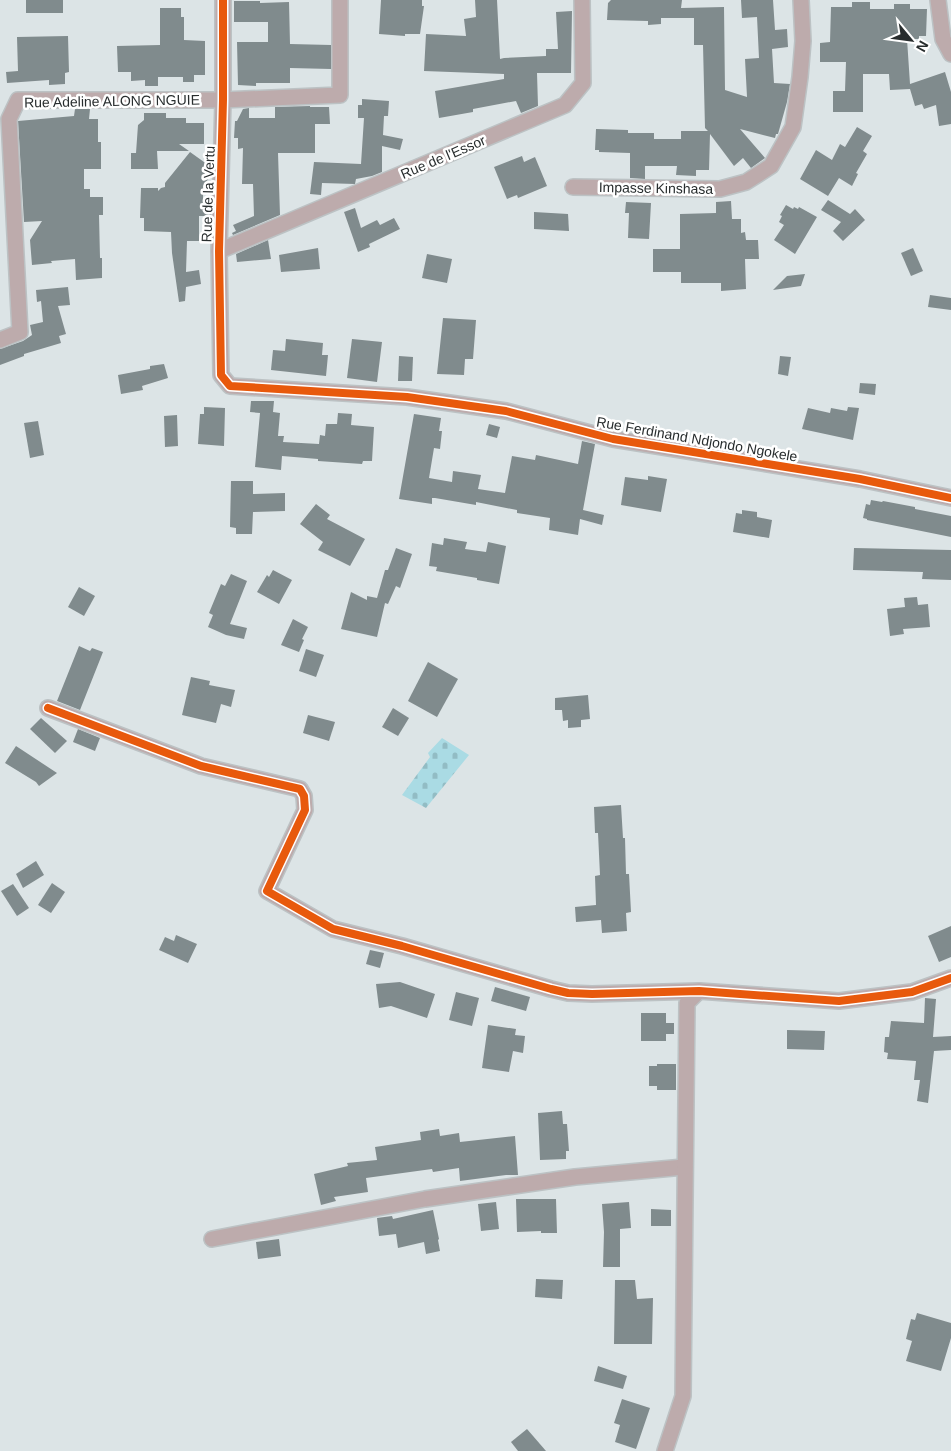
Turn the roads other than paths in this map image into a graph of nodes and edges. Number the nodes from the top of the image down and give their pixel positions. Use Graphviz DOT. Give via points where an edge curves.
graph roads {
  1 [pos="223,0"];
  2 [pos="340,0"];
  3 [pos="582,0"];
  4 [pos="801,0"];
  5 [pos="938,0"];
  6 [pos="951,54"];
  7 [pos="223,100"];
  8 [pos="573,187"];
  9 [pos="219,251"];
  10 [pos="0,340"];
  11 [pos="230,386"];
  12 [pos="951,498"];
  13 [pos="48,708"];
  14 [pos="951,978"];
  15 [pos="699,990"];
  16 [pos="684,1167"];
  17 [pos="212,1239"];
  18 [pos="665,1451"];
  1 -- 7 [label="street, Rue de la Vertu"];
  2 -- 7 [label="street, Rue Adeline ALONG NGUIE" via="340,96"];
  3 -- 9 [label="street, Rue de l'Essor" via="583,83 565,105"];
  4 -- 8 [label="street, Impasse Kinshasa" via="802,50 793,126 771,166 746,182 720,189"];
  5 -- 6 [label="street" via="943,39"];
  7 -- 9 [label="street, Rue de la Vertu"];
  7 -- 10 [label="street, Rue Adeline ALONG NGUIE" via="18,100 8,120 20,332"];
  9 -- 11 [label="street, Rue de la Vertu" via="221,376"];
  11 -- 12 [label="street, Rue Ferdinand Ndjondo Ngokele" via="407,396 506,411 613,439 860,479"];
  13 -- 15 [label="street" via="201,766 300,789 305,810 267,890 333,929 568,993"];
  14 -- 15 [label="street" via="912,992 839,1001"];
  15 -- 16 [label="street" via="687,1003"];
  16 -- 17 [label="street" via="575,1177 425,1199"];
  16 -- 18 [label="street" via="683,1396"];
}
